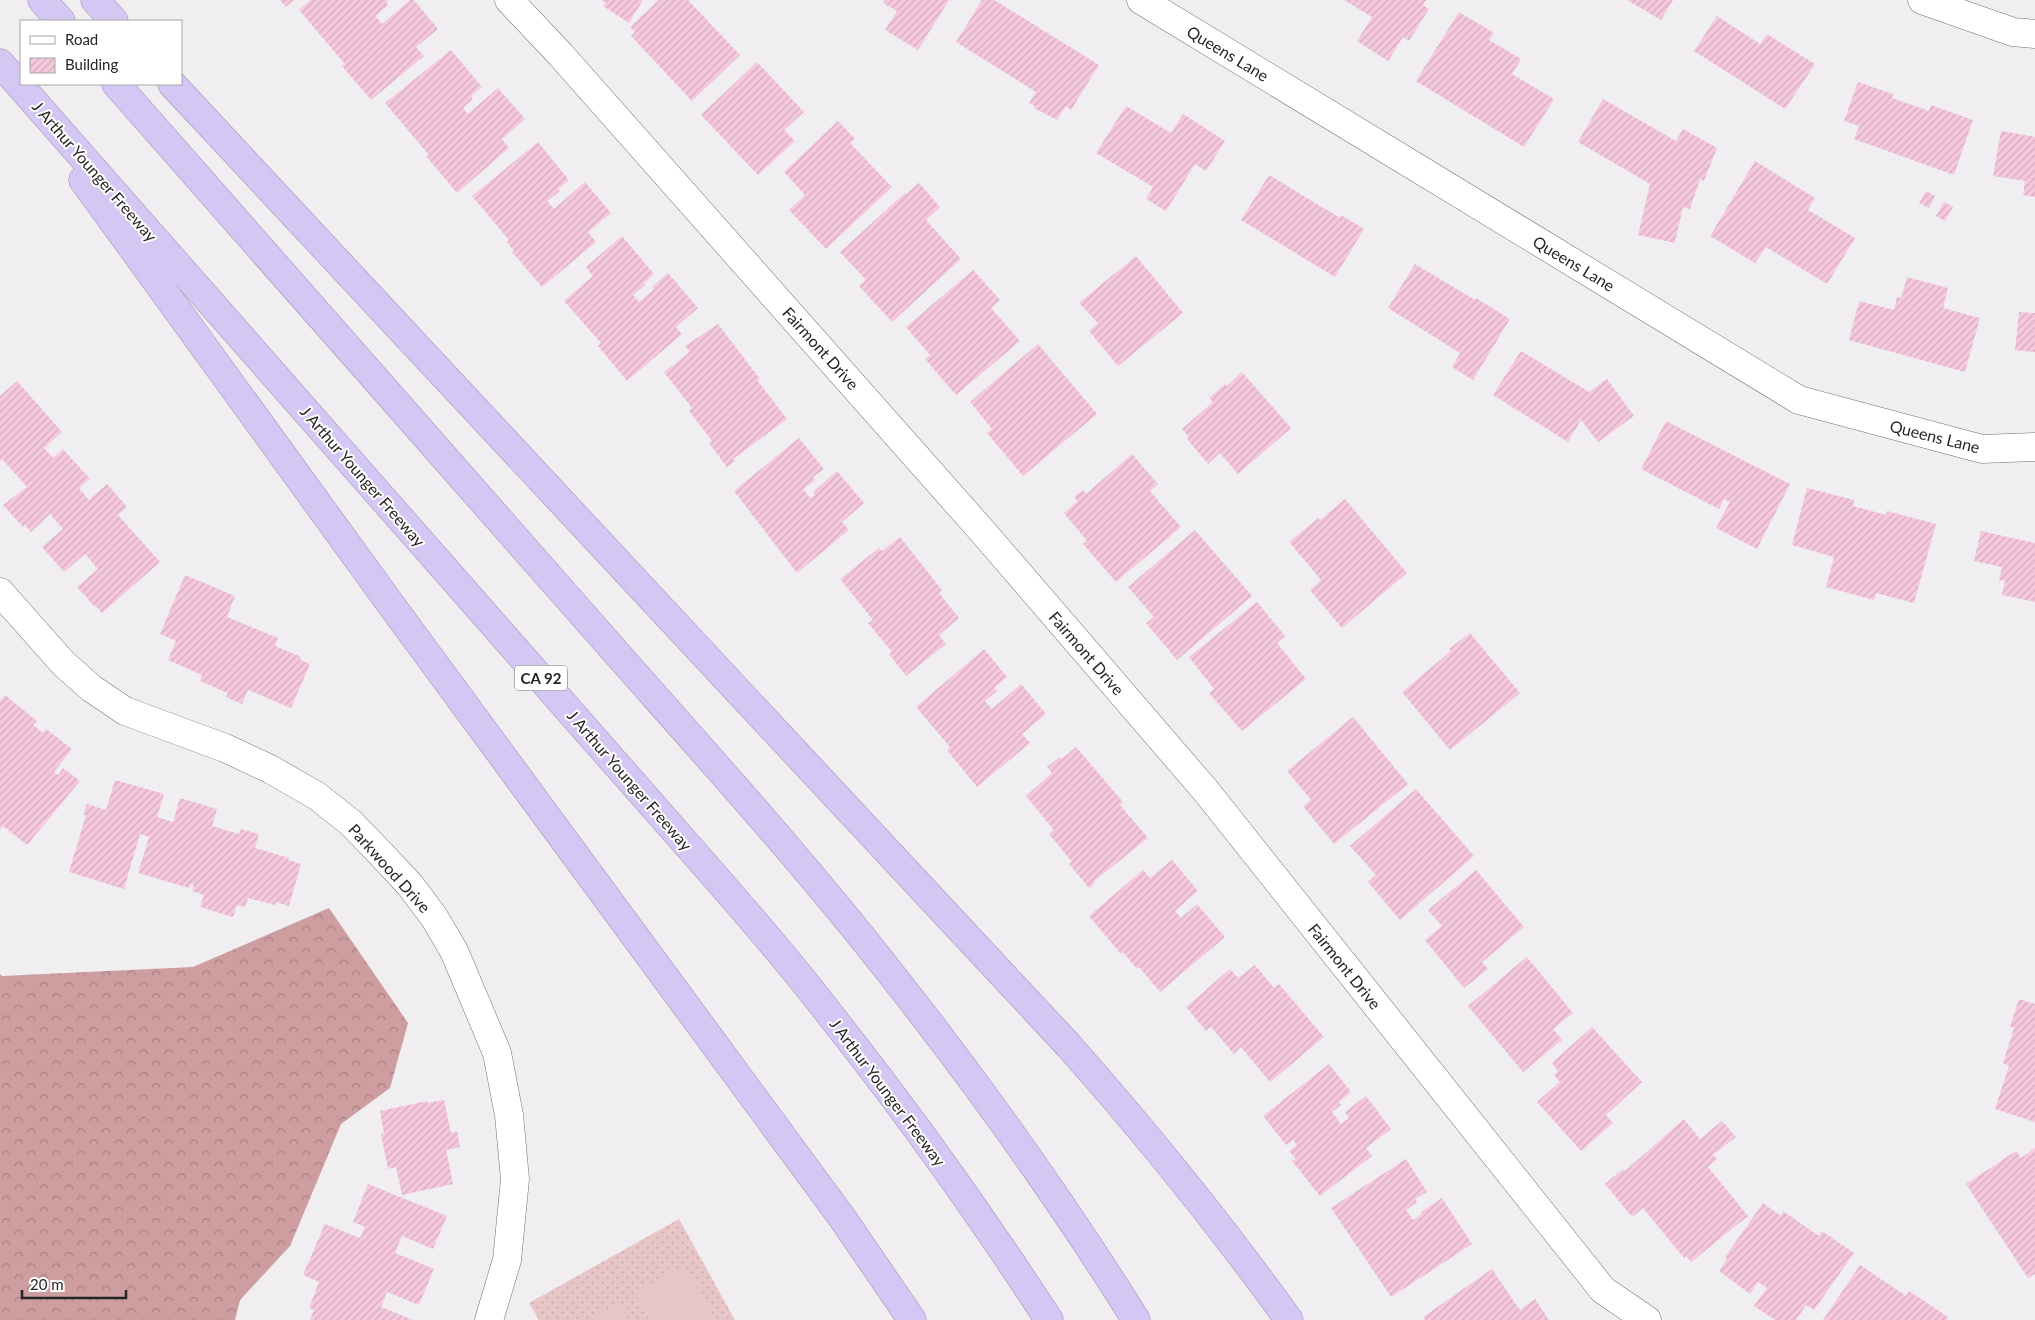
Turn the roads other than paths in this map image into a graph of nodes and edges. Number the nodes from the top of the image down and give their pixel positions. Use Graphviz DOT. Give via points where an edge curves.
graph roads {
  1 [pos="42,0"];
  2 [pos="95,0"];
  3 [pos="509,0"];
  4 [pos="1141,0"];
  5 [pos="1924,0"];
  6 [pos="60,20"];
  7 [pos="113,20"];
  8 [pos="2035,34"];
  9 [pos="0,64"];
  10 [pos="117,85"];
  11 [pos="173,85"];
  12 [pos="2035,447"];
  13 [pos="0,592"];
  14 [pos="489,1320"];
  15 [pos="912,1320"];
  16 [pos="1049,1320"];
  17 [pos="1136,1320"];
  18 [pos="1289,1320"];
  19 [pos="1647,1320"];
  1 -- 6 [label="highway"];
  2 -- 7 [label="highway"];
  3 -- 19 [label="street, Fairmont Drive" via="567,61 983,532 1206,791 1603,1290"];
  4 -- 12 [label="street, Queens Lane" via="1799,400 1982,449"];
  5 -- 8 [label="street" via="2013,32"];
  9 -- 15 [label="highway" via="354,554 843,1219"];
  9 -- 16 [label="highway, J Arthur Younger Freeway / CA 92" via="782,955 926,1140"];
  10 -- 17 [label="highway" via="675,719 854,928 1005,1125"];
  11 -- 18 [label="highway" via="1069,1046 1158,1147"];
  13 -- 14 [label="street, Parkwood Drive" via="63,663 91,688 125,711 225,748 317,796 351,823 382,855 434,917 454,950 497,1053 509,1115 515,1179 507,1260"];
}
